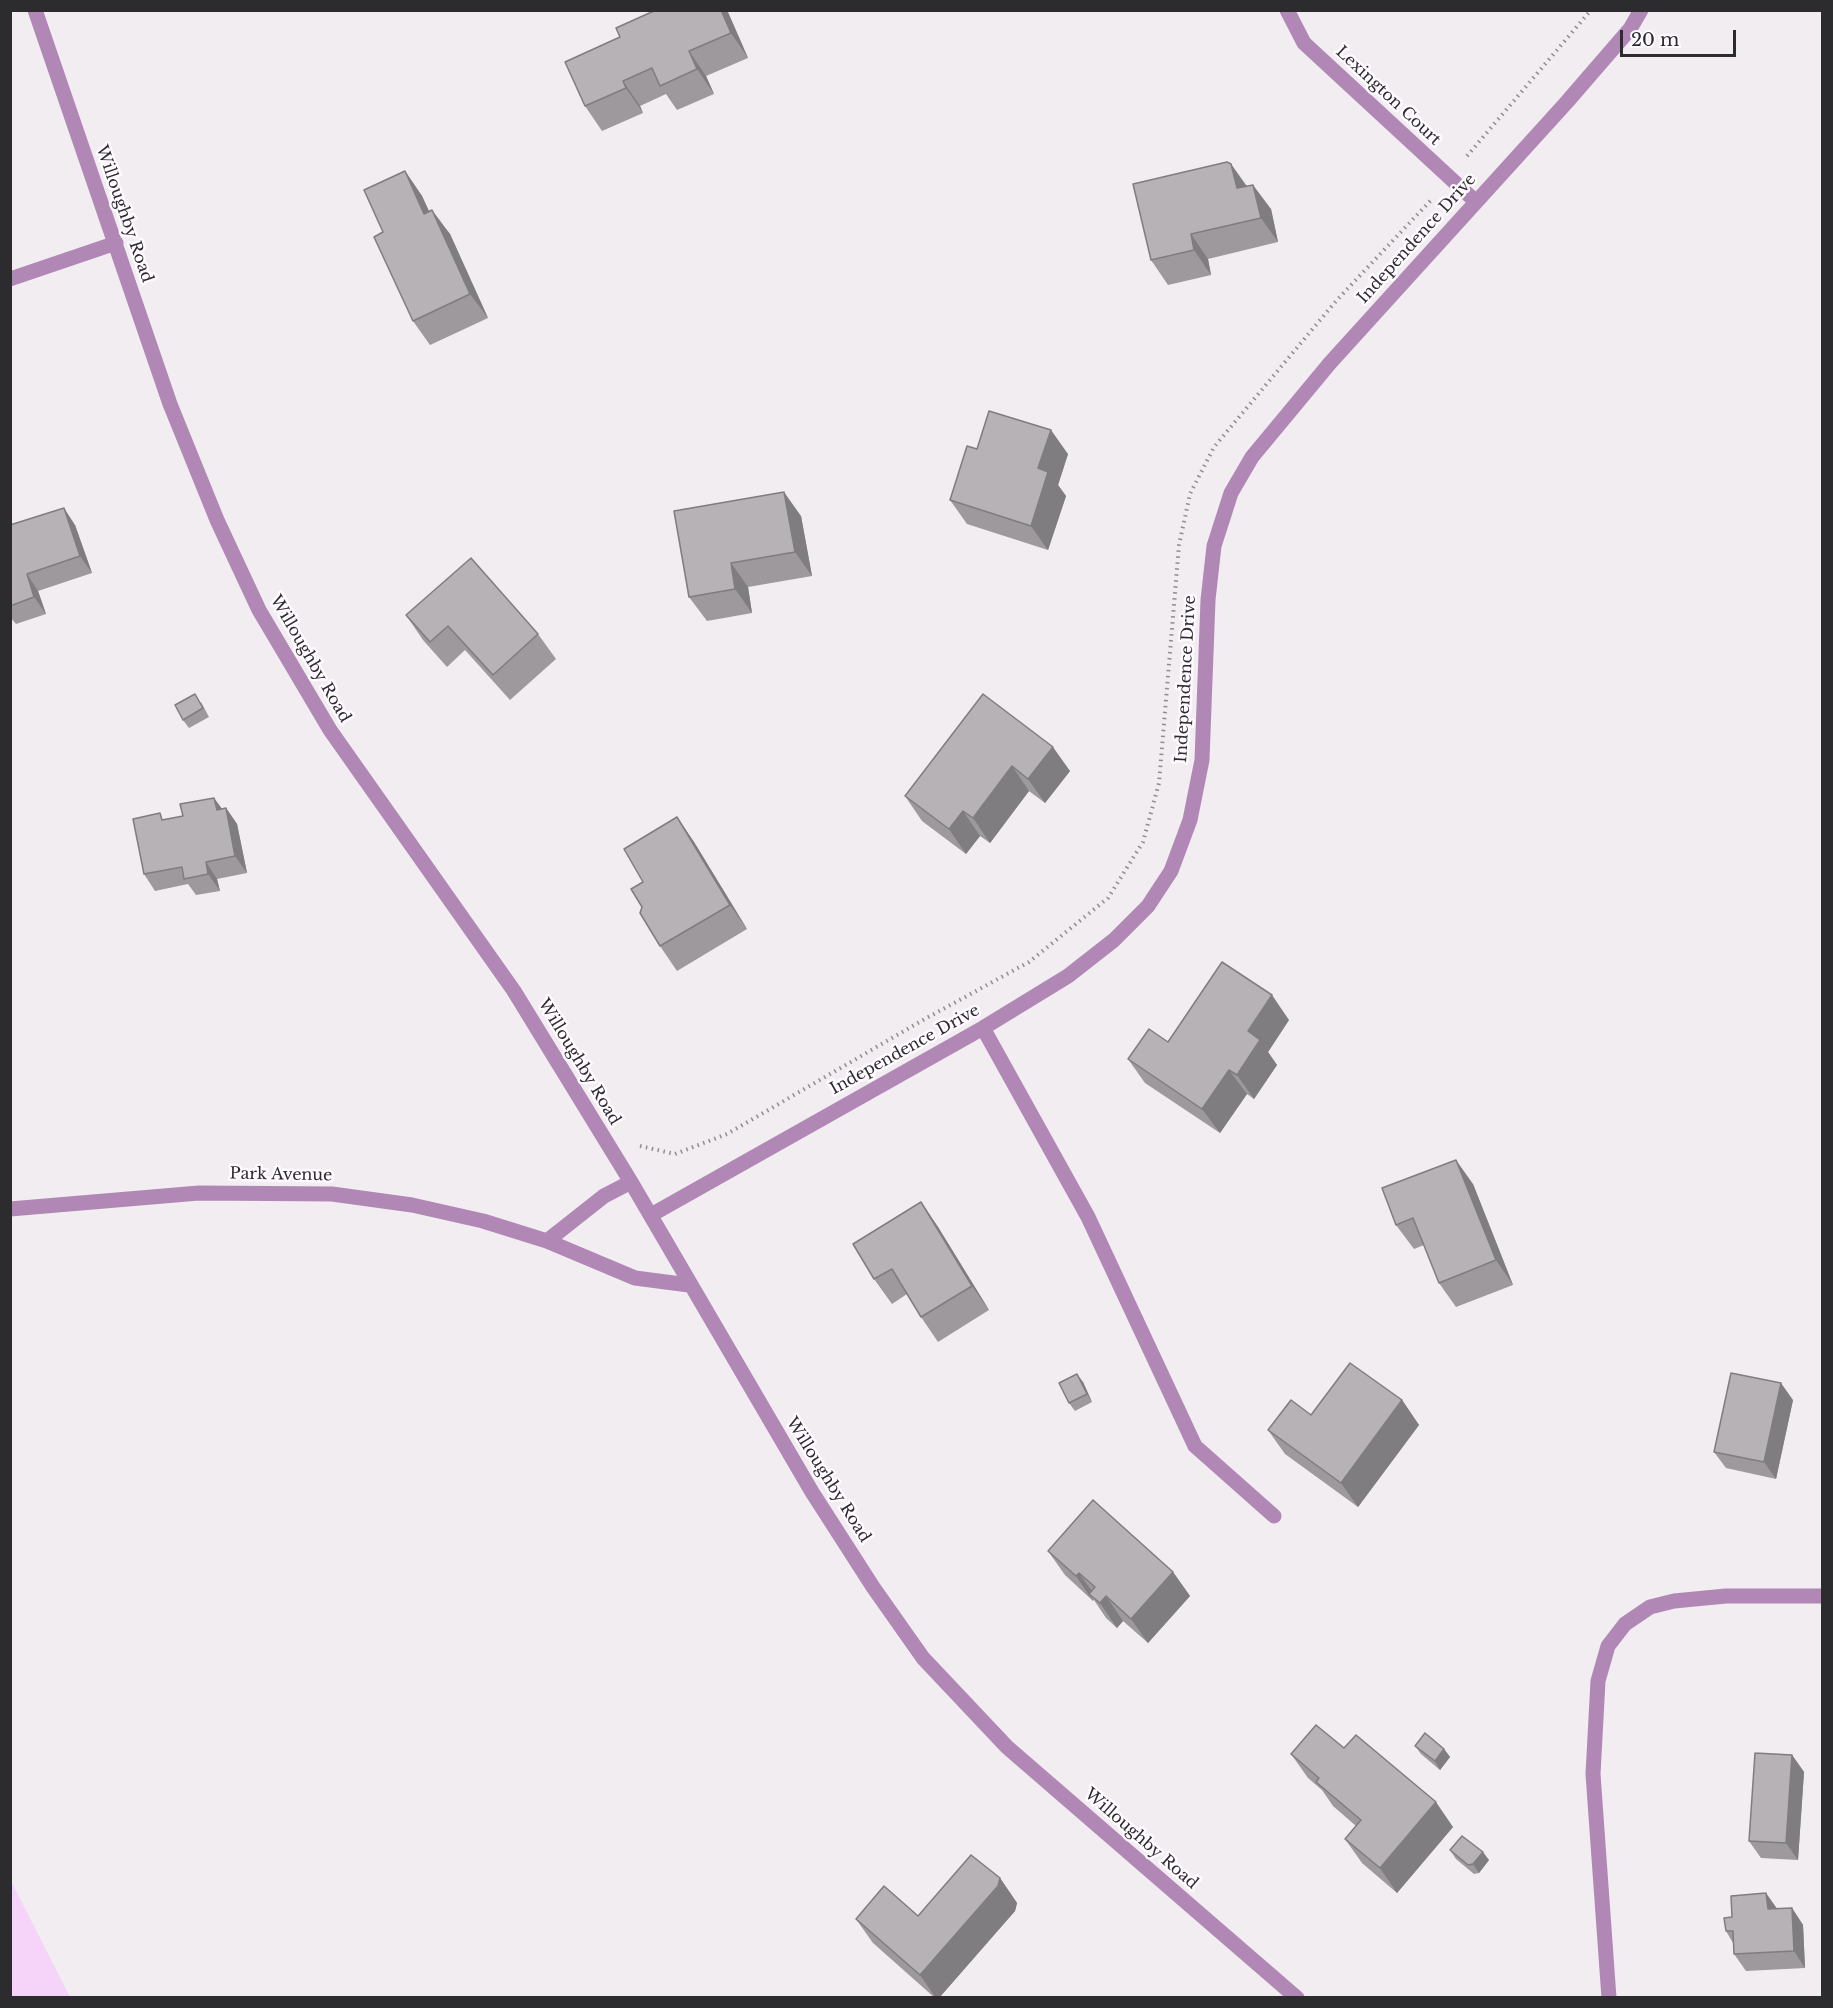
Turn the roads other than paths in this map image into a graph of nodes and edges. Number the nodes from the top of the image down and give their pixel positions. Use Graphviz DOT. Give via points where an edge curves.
graph roads {
  1 [pos="35,10"];
  2 [pos="1287,10"];
  3 [pos="1641,10"];
  4 [pos="1475,201"];
  5 [pos="116,243"];
  6 [pos="10,279"];
  7 [pos="983,1028"];
  8 [pos="631,1182"];
  9 [pos="10,1209"];
  10 [pos="651,1215"];
  11 [pos="547,1241"];
  12 [pos="689,1285"];
  13 [pos="1274,1516"];
  14 [pos="1822,1596"];
  15 [pos="1297,1998"];
  16 [pos="1609,1998"];
  1 -- 5 [label="street, Willoughby Road"];
  2 -- 4 [label="street, Lexington Court" via="1304,43"];
  3 -- 4 [label="street, Independence Drive" via="1630,29 1566,103"];
  4 -- 7 [label="street, Independence Drive" via="1268,436 1231,493 1214,546 1208,600 1202,760 1190,820 1171,871 1148,906 1114,940 1068,976"];
  5 -- 6 [label="street"];
  5 -- 8 [label="street, Willoughby Road" via="170,404 259,610 330,730 514,991"];
  7 -- 10 [label="street, Independence Drive"];
  7 -- 13 [label="street" via="1088,1217 1195,1446"];
  8 -- 10 [label="street, Willoughby Road"];
  8 -- 11 [label="street" via="603,1196"];
  9 -- 11 [label="street, Park Avenue" via="199,1193 332,1194 422,1208"];
  10 -- 12 [label="street, Willoughby Road"];
  11 -- 12 [label="street, Park Avenue" via="635,1278"];
  12 -- 15 [label="street, Willoughby Road" via="812,1492 923,1658 1007,1747"];
  14 -- 16 [label="street" via="1726,1596 1674,1601 1650,1607 1625,1624 1608,1646 1598,1681 1593,1774"];
}
